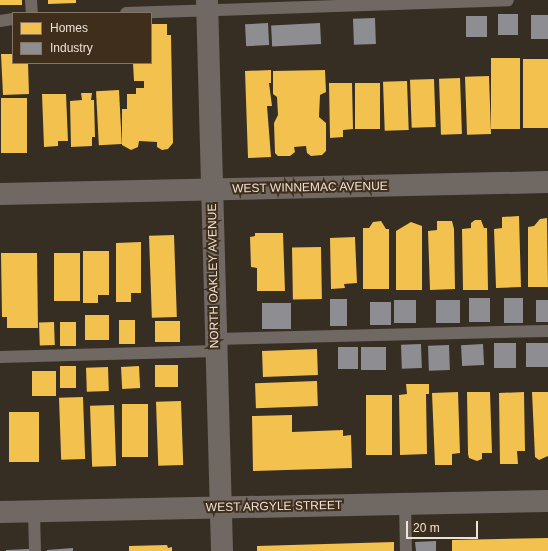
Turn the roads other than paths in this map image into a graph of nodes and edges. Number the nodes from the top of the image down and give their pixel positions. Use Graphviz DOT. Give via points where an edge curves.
graph roads {
  1 [pos="31,0"];
  2 [pos="508,0"];
  3 [pos="385,2"];
  4 [pos="207,5"];
  5 [pos="32,12"];
  6 [pos="136,12"];
  7 [pos="12,19"];
  8 [pos="0,21"];
  9 [pos="548,182"];
  10 [pos="212,190"];
  11 [pos="0,194"];
  12 [pos="548,331"];
  13 [pos="216,345"];
  14 [pos="0,357"];
  15 [pos="548,501"];
  16 [pos="405,504"];
  17 [pos="220,508"];
  18 [pos="34,511"];
  19 [pos="0,512"];
  20 [pos="35,551"];
  21 [pos="222,551"];
  22 [pos="406,551"];
  1 -- 5 [label="lane"];
  2 -- 3 [label="lane"];
  3 -- 4 [label="lane"];
  4 -- 6 [label="lane"];
  4 -- 10 [label="street, NORTH OAKLEY AVENUE"];
  7 -- 8 [label="lane"];
  9 -- 10 [label="street, WEST WINNEMAC AVENUE"];
  10 -- 11 [label="street, WEST WINNEMAC AVENUE"];
  10 -- 13 [label="street, NORTH OAKLEY AVENUE"];
  12 -- 13 [label="lane"];
  13 -- 14 [label="lane"];
  13 -- 17 [label="street, NORTH OAKLEY AVENUE"];
  15 -- 16 [label="street, WEST ARGYLE STREET"];
  16 -- 17 [label="street, WEST ARGYLE STREET"];
  16 -- 22 [label="lane"];
  17 -- 18 [label="street, WEST ARGYLE STREET"];
  17 -- 21 [label="street, NORTH OAKLEY AVENUE"];
  18 -- 19 [label="street, WEST ARGYLE STREET"];
  18 -- 20 [label="lane"];
}
